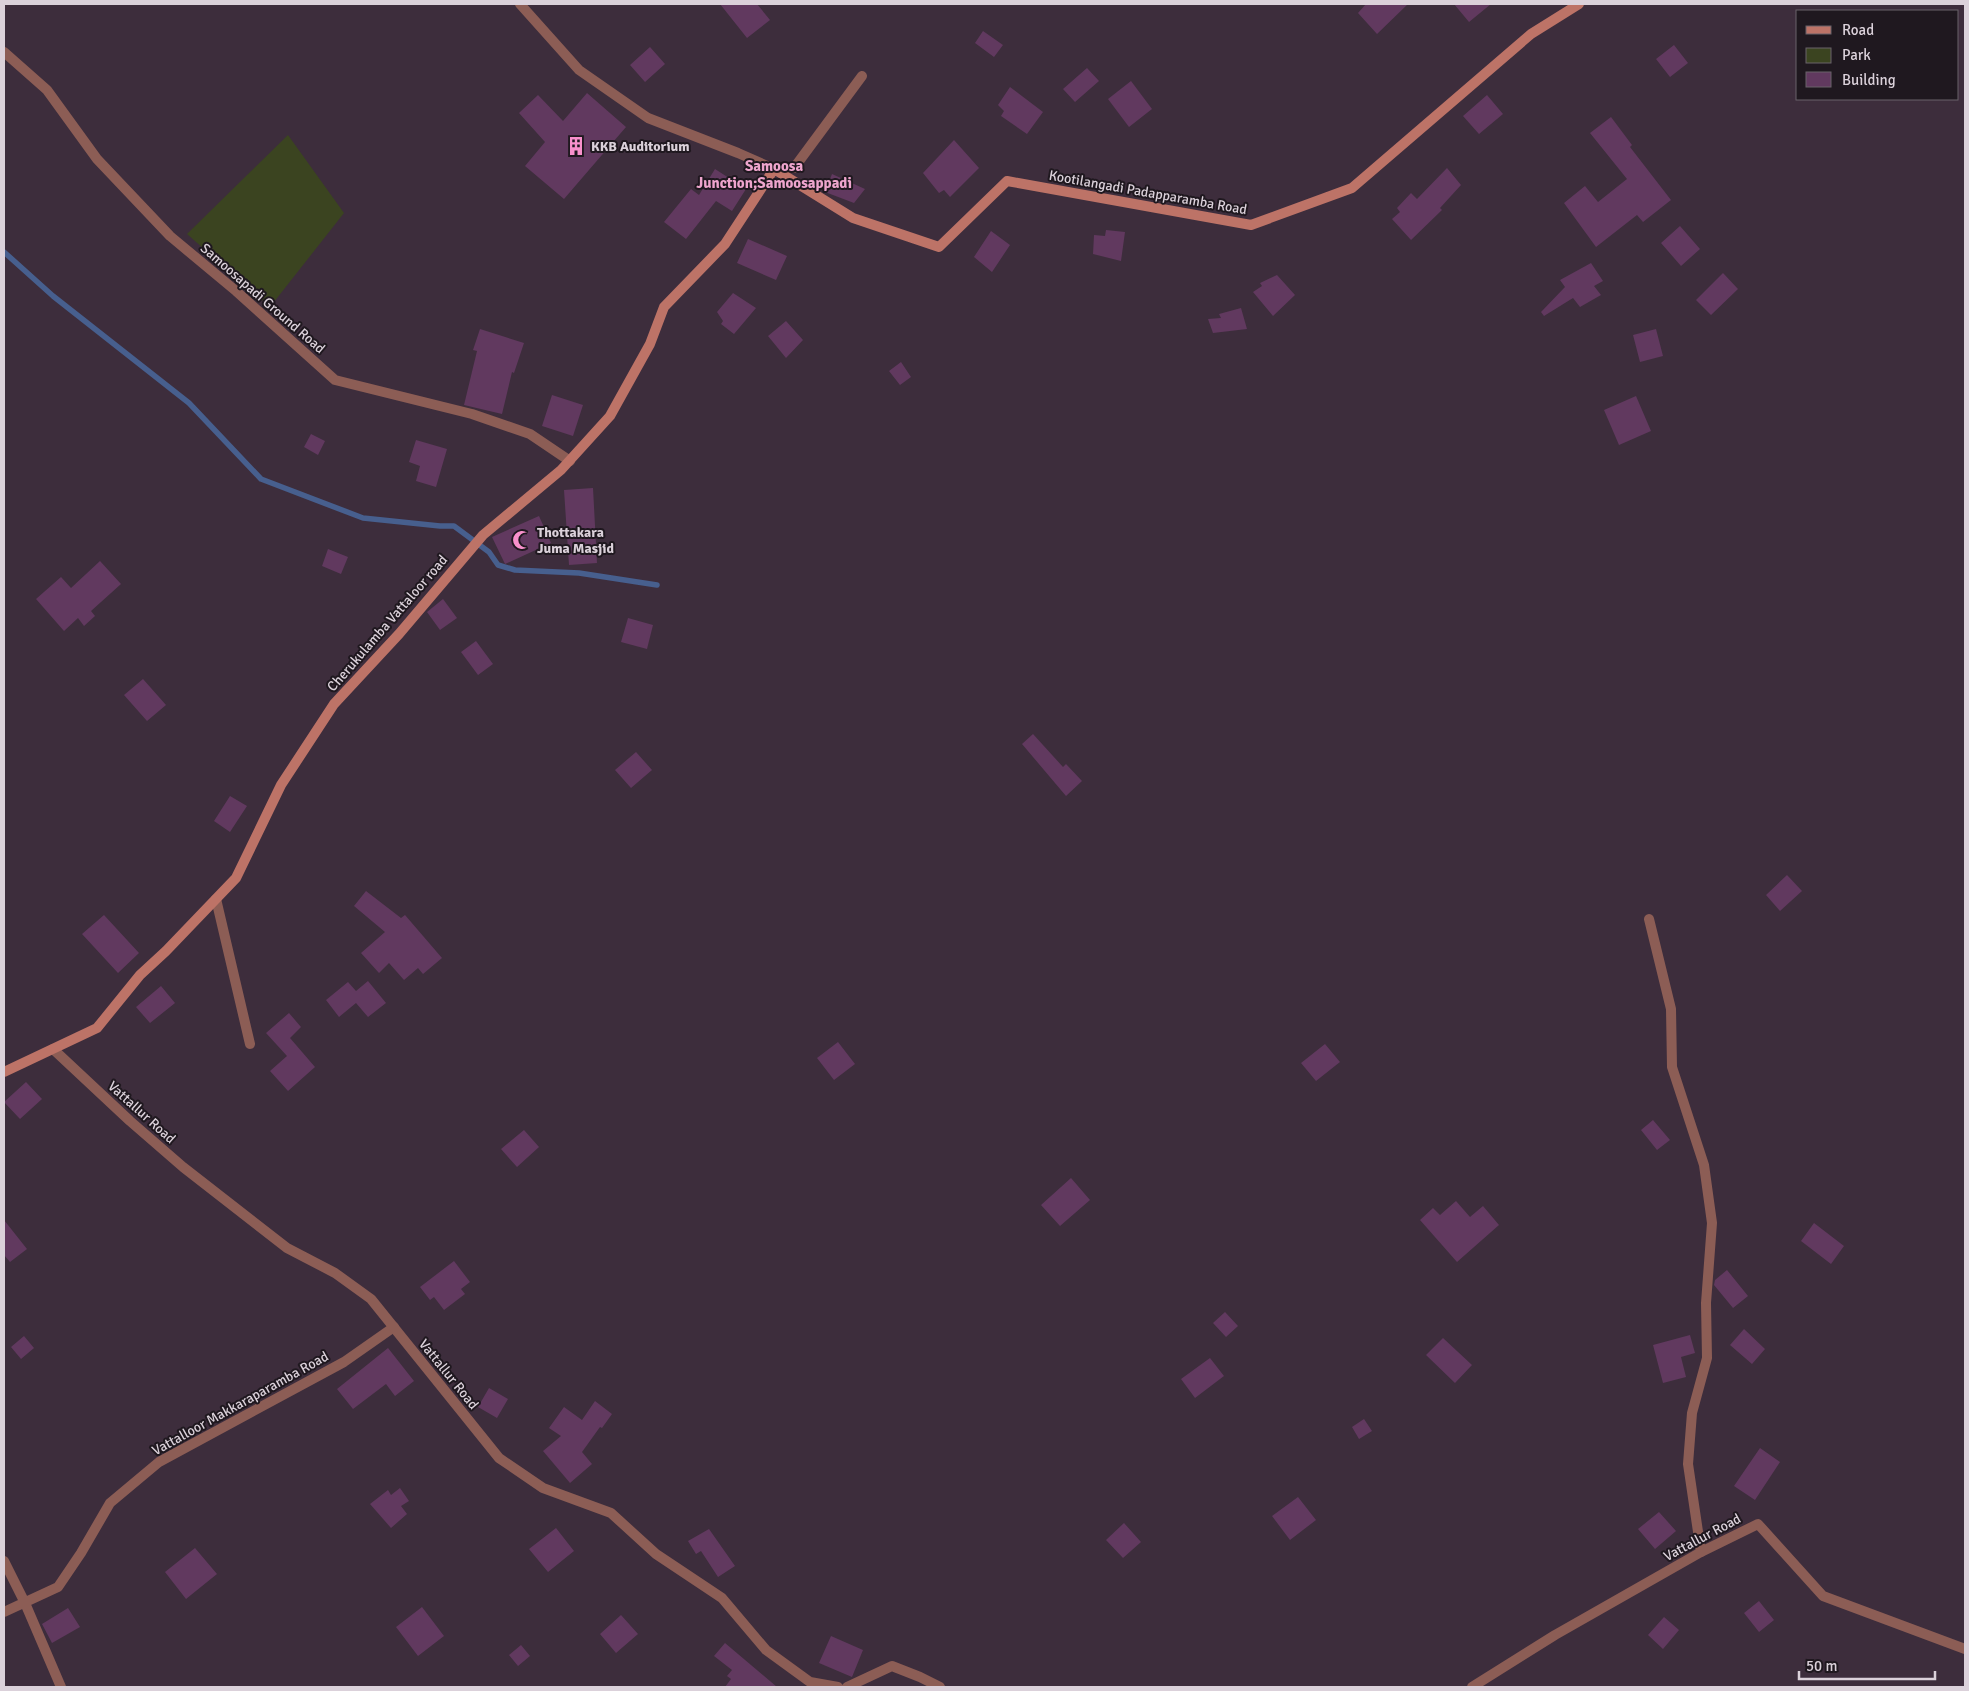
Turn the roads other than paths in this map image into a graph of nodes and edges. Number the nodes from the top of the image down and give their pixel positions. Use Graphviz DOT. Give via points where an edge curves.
graph roads {
  1 [pos="520,4"];
  2 [pos="1580,4"];
  3 [pos="4,52"];
  4 [pos="862,76"];
  5 [pos="774,169"];
  6 [pos="570,461"];
  7 [pos="216,899"];
  8 [pos="1649,919"];
  9 [pos="250,1044"];
  10 [pos="53,1048"];
  11 [pos="4,1072"];
  12 [pos="394,1327"];
  13 [pos="1701,1552"];
  14 [pos="4,1561"];
  15 [pos="25,1603"];
  16 [pos="4,1612"];
  17 [pos="1965,1649"];
  18 [pos="61,1687"];
  19 [pos="838,1687"];
  20 [pos="847,1687"];
  21 [pos="940,1687"];
  22 [pos="1472,1687"];
  1 -- 5 [label="street" via="579,70 648,118"];
  2 -- 5 [label="main road, Kootilangadi Padapparamba Road" via="1531,34 1352,188 1251,225 1007,181 939,247 853,218"];
  3 -- 6 [label="street, Samoosapadi Ground Road" via="47,90 97,159 170,236 334,380 472,414 530,434"];
  4 -- 5 [label="street" via="794,168"];
  5 -- 6 [label="main road, Cherukulamba Vattaloor road" via="725,244 664,307 650,344 610,416"];
  6 -- 7 [label="main road, Cherukulamba Vattaloor road" via="470,548 334,704 281,785 236,878"];
  7 -- 9 [label="street"];
  7 -- 10 [label="main road, Cherukulamba Vattaloor road" via="140,975 97,1028"];
  8 -- 13 [label="street" via="1671,1009 1672,1067 1704,1165 1712,1223 1706,1303 1707,1358 1692,1413 1688,1464"];
  10 -- 11 [label="main road, Cherukulamba Vattaloor road"];
  10 -- 12 [label="street, Vattallur Road" via="182,1167 287,1248 335,1273 371,1299"];
  12 -- 15 [label="street, Vattalloor Makkaraparamba Road" via="344,1362 159,1462 110,1503 82,1553 58,1587"];
  12 -- 19 [label="street, Vattallur Road" via="499,1458 543,1488 611,1513 656,1554 722,1598 766,1650 810,1682"];
  13 -- 17 [label="street, Vattallur Road" via="1758,1524 1823,1596"];
  13 -- 22 [label="street, Vattallur Road"];
  14 -- 15 [label="street"];
  15 -- 16 [label="street, Vattalloor Makkaraparamba Road"];
  15 -- 18 [label="street"];
  20 -- 21 [label="street" via="892,1666"];
}
